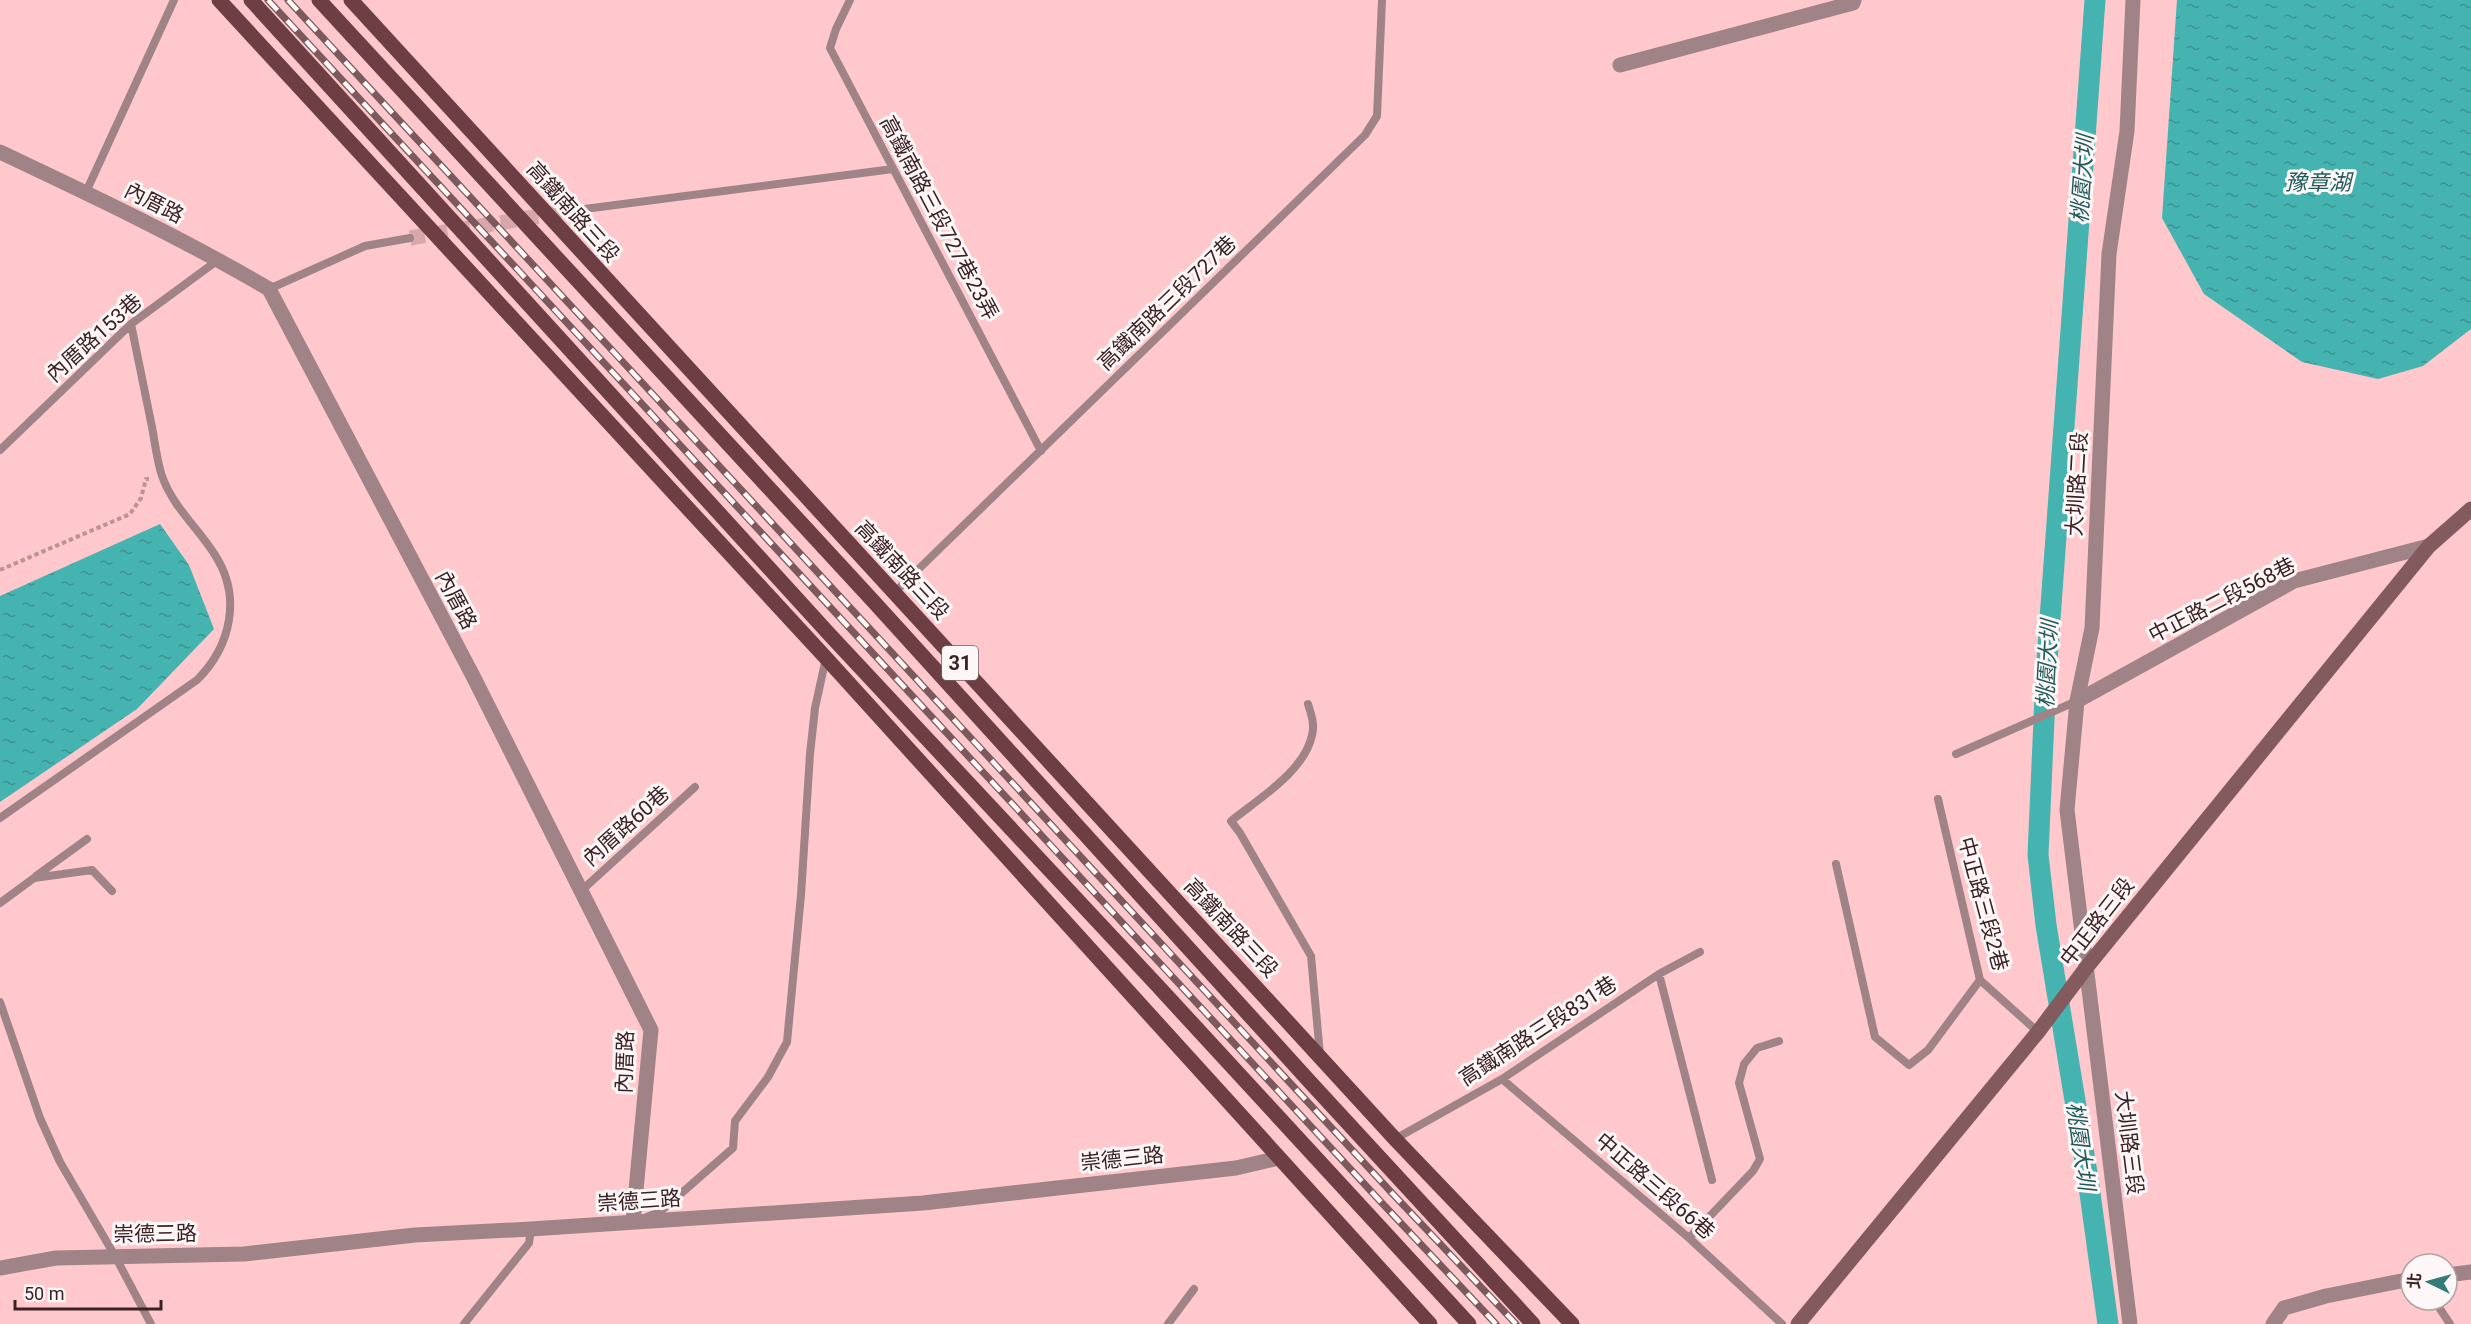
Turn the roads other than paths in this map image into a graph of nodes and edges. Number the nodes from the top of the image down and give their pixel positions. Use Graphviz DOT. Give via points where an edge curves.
graph roads {
  1 [pos="174,0"];
  2 [pos="219,0"];
  3 [pos="251,0"];
  4 [pos="319,0"];
  5 [pos="351,0"];
  6 [pos="850,0"];
  7 [pos="1382,0"];
  8 [pos="1854,0"];
  9 [pos="2133,0"];
  10 [pos="1620,65"];
  11 [pos="0,152"];
  12 [pos="893,169"];
  13 [pos="86,192"];
  14 [pos="569,211"];
  15 [pos="410,238"];
  16 [pos="218,260"];
  17 [pos="269,289"];
  18 [pos="131,324"];
  19 [pos="0,450"];
  20 [pos="1041,451"];
  21 [pos="2471,509"];
  22 [pos="2429,546"];
  23 [pos="895,592"];
  24 [pos="826,658"];
  25 [pos="2077,701"];
  26 [pos="1308,704"];
  27 [pos="1956,754"];
  28 [pos="937,783"];
  29 [pos="695,787"];
  30 [pos="1938,799"];
  31 [pos="0,818"];
  32 [pos="1005,824"];
  33 [pos="87,838"];
  34 [pos="1836,864"];
  35 [pos="34,878"];
  36 [pos="112,891"];
  37 [pos="581,891"];
  38 [pos="0,903"];
  39 [pos="1700,952"];
  40 [pos="2086,968"];
  41 [pos="1659,974"];
  42 [pos="1980,980"];
  43 [pos="0,1002"];
  44 [pos="2038,1032"];
  45 [pos="1779,1041"];
  46 [pos="1320,1056"];
  47 [pos="1502,1079"];
  48 [pos="1395,1139"];
  49 [pos="1279,1158"];
  50 [pos="1712,1180"];
  51 [pos="633,1222"];
  52 [pos="531,1229"];
  53 [pos="1689,1238"];
  54 [pos="115,1256"];
  55 [pos="0,1268"];
  56 [pos="2399,1281"];
  57 [pos="1194,1289"];
  58 [pos="2284,1308"];
  59 [pos="151,1324"];
  60 [pos="464,1324"];
  61 [pos="1168,1324"];
  62 [pos="1430,1324"];
  63 [pos="1469,1324"];
  64 [pos="1533,1324"];
  65 [pos="1572,1324"];
  66 [pos="1782,1324"];
  67 [pos="1798,1324"];
  68 [pos="2130,1324"];
  69 [pos="2273,1324"];
  70 [pos="2286,1324"];
  1 -- 13 [label="lane"];
  2 -- 24 [label="main road"];
  3 -- 32 [label="main road"];
  4 -- 64 [label="main road, 高鐵南路三段 / 31"];
  5 -- 23 [label="main road, 高鐵南路三段 / 31"];
  6 -- 12 [label="lane, 高鐵南路三段727巷23弄" via="830,48"];
  7 -- 20 [label="lane, 高鐵南路三段727巷" via="1377,117 1365,135"];
  8 -- 10 [label="street"];
  9 -- 25 [label="street, 大圳路二段" via="2127,131 2109,254 2092,628"];
  11 -- 13 [label="street, 內厝路"];
  12 -- 14 [label="lane"];
  12 -- 20 [label="lane, 高鐵南路三段727巷23弄"];
  13 -- 16 [label="street, 內厝路"];
  15 -- 17 [label="lane" via="364,246"];
  16 -- 17 [label="street, 內厝路"];
  16 -- 18 [label="lane, 內厝路153巷"];
  17 -- 37 [label="street, 內厝路" via="473,676"];
  18 -- 19 [label="lane, 內厝路153巷"];
  18 -- 31 [label="lane" via="162,476 173,500 215,555 227,581 229,625 218,655 197,680"];
  20 -- 23 [label="lane, 高鐵南路三段727巷"];
  21 -- 22 [label="main road, 中正路三段"];
  22 -- 25 [label="street, 中正路二段568巷" via="2294,582"];
  22 -- 40 [label="main road, 中正路三段"];
  23 -- 46 [label="main road, 高鐵南路三段 / 31"];
  24 -- 28 [label="main road"];
  24 -- 51 [label="lane" via="810,754 787,1042 768,1077 735,1121 733,1148 661,1211"];
  25 -- 27 [label="lane"];
  25 -- 40 [label="street, 大圳路二段" via="2067,810"];
  26 -- 46 [label="lane" via="1313,734 1304,756 1294,770 1231,821 1311,956"];
  28 -- 32 [label="main road"];
  28 -- 49 [label="main road"];
  29 -- 37 [label="lane, 內厝路60巷"];
  30 -- 42 [label="lane, 中正路三段2巷"];
  32 -- 63 [label="main road"];
  33 -- 35 [label="lane"];
  34 -- 42 [label="lane" via="1875,1037 1891,1051 1909,1065 1928,1050"];
  35 -- 36 [label="lane" via="92,870"];
  35 -- 38 [label="lane"];
  37 -- 51 [label="street, 內厝路" via="651,1030"];
  39 -- 41 [label="lane, 高鐵南路三段831巷"];
  40 -- 44 [label="main road, 中正路三段"];
  40 -- 68 [label="street, 大圳路三段"];
  41 -- 47 [label="lane, 高鐵南路三段831巷"];
  41 -- 50 [label="lane"];
  42 -- 44 [label="lane, 中正路三段2巷"];
  43 -- 54 [label="lane" via="40,1118"];
  44 -- 67 [label="main road, 中正路三段"];
  45 -- 53 [label="lane" via="1757,1048 1744,1064 1739,1083 1761,1159"];
  46 -- 48 [label="main road, 高鐵南路三段 / 31"];
  47 -- 48 [label="lane, 高鐵南路三段831巷"];
  47 -- 53 [label="lane, 中正路三段66巷"];
  48 -- 65 [label="main road, 高鐵南路三段 / 31"];
  49 -- 51 [label="street, 崇德三路" via="1236,1168 923,1203"];
  49 -- 62 [label="main road"];
  51 -- 52 [label="street, 崇德三路"];
  52 -- 54 [label="street, 崇德三路" via="415,1235 244,1254"];
  52 -- 60 [label="lane" via="529,1243"];
  53 -- 66 [label="lane, 中正路三段66巷"];
  54 -- 55 [label="street, 崇德三路" via="56,1258"];
  54 -- 59 [label="lane"];
  56 -- 58 [label="street"];
  57 -- 61 [label="lane"];
  58 -- 69 [label="street"];
  58 -- 70 [label="street"];
}
